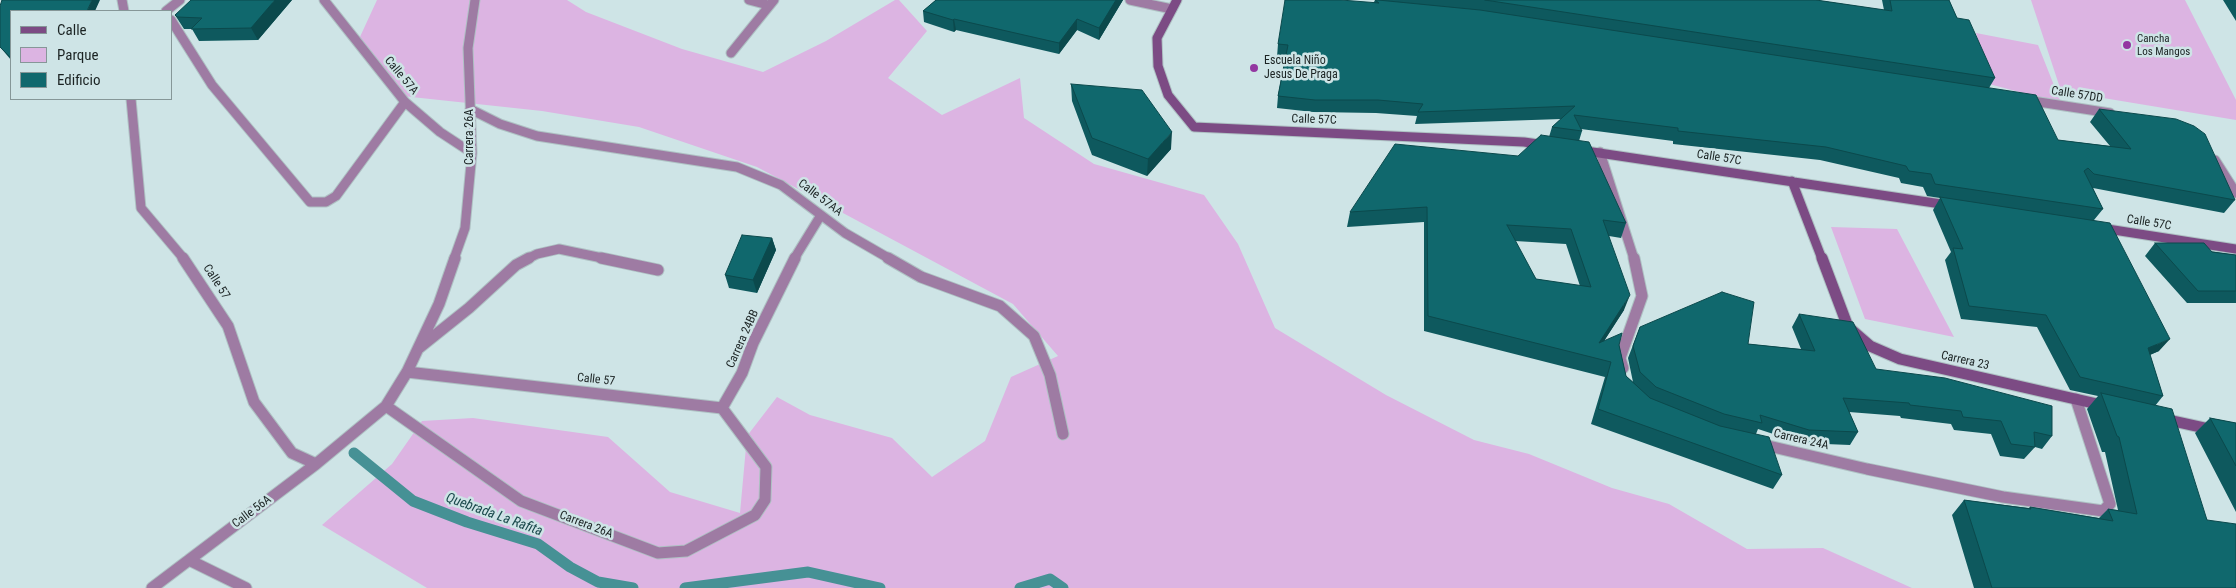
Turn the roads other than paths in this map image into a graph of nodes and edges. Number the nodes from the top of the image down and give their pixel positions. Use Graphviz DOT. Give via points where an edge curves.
graph roads {
  1 [pos="180,0"];
  2 [pos="324,0"];
  3 [pos="475,0"];
  4 [pos="748,0"];
  5 [pos="1130,0"];
  6 [pos="1177,0"];
  7 [pos="771,3"];
  8 [pos="1172,9"];
  9 [pos="167,10"];
  10 [pos="172,22"];
  11 [pos="731,53"];
  12 [pos="2016,98"];
  13 [pos="131,100"];
  14 [pos="405,102"];
  15 [pos="470,109"];
  16 [pos="2123,115"];
  17 [pos="1552,146"];
  18 [pos="1571,148"];
  19 [pos="1600,152"];
  20 [pos="472,153"];
  21 [pos="2211,154"];
  22 [pos="1792,181"];
  23 [pos="2236,193"];
  24 [pos="1957,206"];
  25 [pos="821,215"];
  26 [pos="2093,227"];
  27 [pos="2236,248"];
  28 [pos="658,270"];
  29 [pos="416,350"];
  30 [pos="407,372"];
  31 [pos="1625,381"];
  32 [pos="2076,399"];
  33 [pos="386,406"];
  34 [pos="2114,407"];
  35 [pos="722,408"];
  36 [pos="2151,416"];
  37 [pos="1063,434"];
  38 [pos="2236,435"];
  39 [pos="1753,442"];
  40 [pos="316,464"];
  41 [pos="189,560"];
  42 [pos="152,588"];
  43 [pos="246,588"];
  1 -- 9 [label="street"];
  2 -- 14 [label="street, Calle 57A"];
  3 -- 15 [label="street, Carrera 26A" via="468,48"];
  4 -- 7 [label="street"];
  5 -- 8 [label="street"];
  6 -- 8 [label="street"];
  7 -- 11 [label="street"];
  8 -- 17 [label="street, Calle 57C" via="1157,38 1158,66 1168,95 1194,127 1524,142"];
  10 -- 14 [label="street" via="212,85 310,202 326,202 336,196"];
  12 -- 16 [label="street, Calle 57DD"];
  13 -- 40 [label="street, Calle 57" via="141,208 187,263 228,326 254,402 292,453"];
  14 -- 20 [label="street, Calle 57A" via="440,132"];
  15 -- 20 [label="street, Carrera 26A"];
  15 -- 25 [label="street, Calle 57AA" via="500,124 537,136 737,167 781,185"];
  18 -- 19 [label="street, Calle 57C"];
  19 -- 22 [label="street, Calle 57C"];
  19 -- 31 [label="street" via="1632,251 1642,296 1620,358"];
  20 -- 29 [label="street, Carrera 26A" via="465,228 439,304"];
  21 -- 23 [label="street"];
  22 -- 24 [label="street, Calle 57C"];
  22 -- 32 [label="street, Carrera 23" via="1848,326 1870,346 1900,359"];
  25 -- 35 [label="street, Carrera 24BB" via="792,263 753,342 742,373"];
  25 -- 37 [label="street, Calle 57AA" via="845,233 921,277 1000,306 1034,336 1050,375"];
  26 -- 27 [label="street, Calle 57C"];
  28 -- 29 [label="street" via="559,249 537,254 516,265"];
  29 -- 30 [label="street, Carrera 26A"];
  30 -- 33 [label="street, Carrera 26A"];
  30 -- 35 [label="street, Calle 57"];
  32 -- 34 [label="street, Carrera 23"];
  32 -- 39 [label="street, Carrera 24A" via="2110,504 2103,511 1993,495"];
  33 -- 35 [label="street, Carrera 26A" via="521,501 658,553 686,551 755,515 765,500 766,467"];
  33 -- 40 [label="street, Carrera 26A"];
  36 -- 38 [label="street"];
  40 -- 41 [label="street, Calle 56A"];
  41 -- 42 [label="street, Calle 56A"];
  41 -- 43 [label="street"];
}
